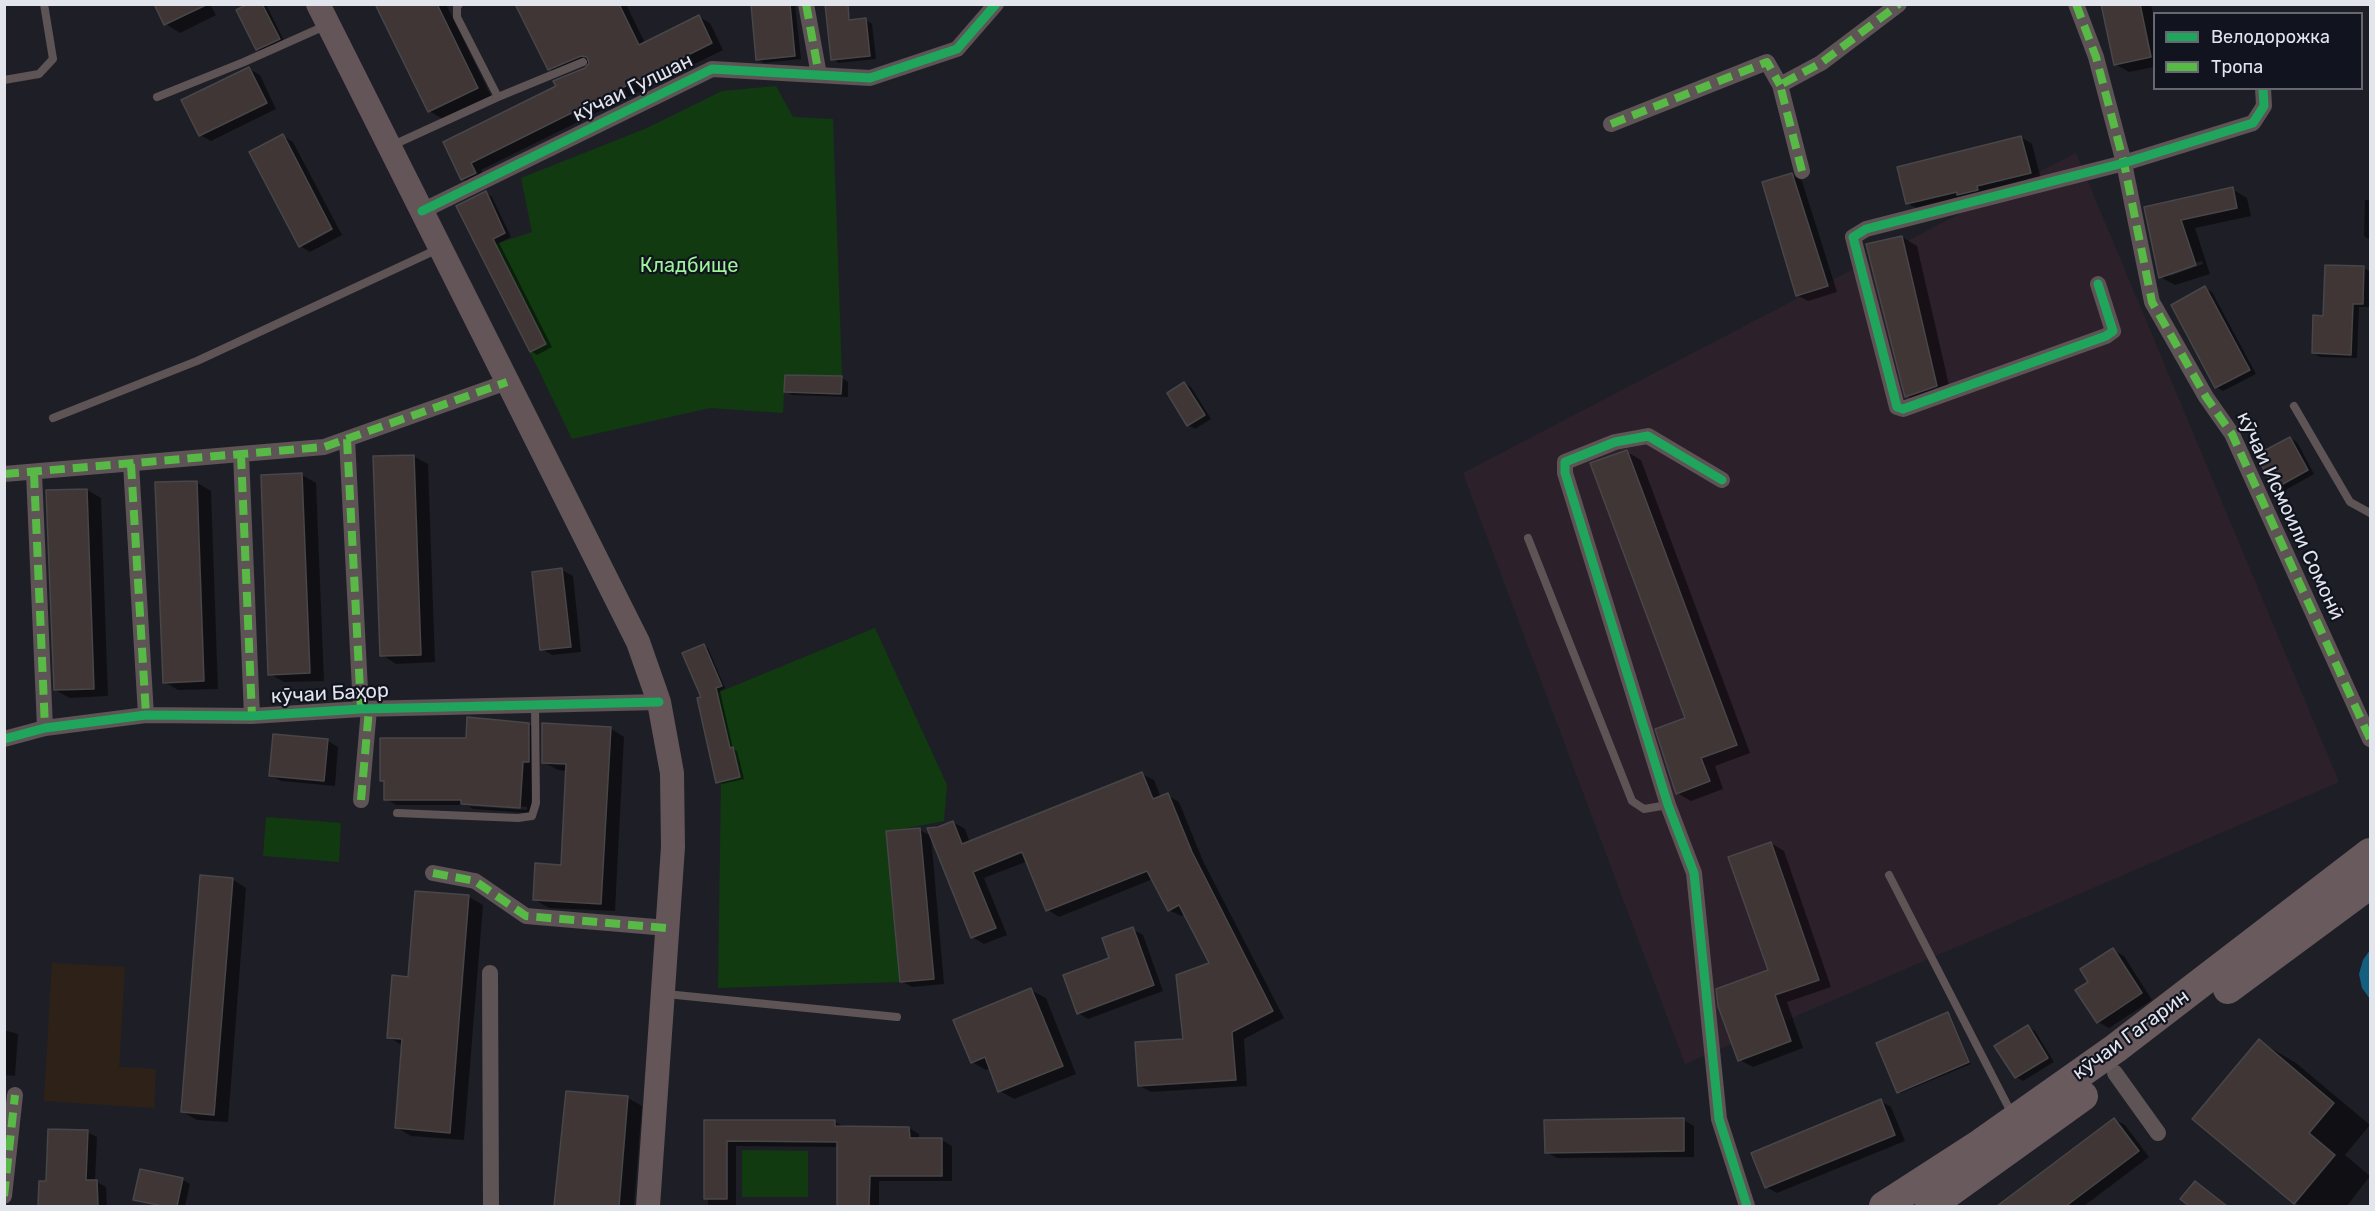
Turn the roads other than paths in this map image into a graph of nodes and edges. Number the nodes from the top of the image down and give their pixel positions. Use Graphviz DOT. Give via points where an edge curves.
graph roads {
  1 [pos="44,4"];
  2 [pos="459,4"];
  3 [pos="806,4"];
  4 [pos="996,4"];
  5 [pos="1899,4"];
  6 [pos="2076,4"];
  7 [pos="323,15"];
  8 [pos="583,62"];
  9 [pos="819,75"];
  10 [pos="4,80"];
  11 [pos="1780,85"];
  12 [pos="2263,90"];
  13 [pos="158,97"];
  14 [pos="498,97"];
  15 [pos="1611,124"];
  16 [pos="391,146"];
  17 [pos="2124,163"];
  18 [pos="1802,171"];
  19 [pos="422,211"];
  20 [pos="441,248"];
  21 [pos="2098,284"];
  22 [pos="507,382"];
  23 [pos="2294,406"];
  24 [pos="53,418"];
  25 [pos="347,439"];
  26 [pos="241,454"];
  27 [pos="131,464"];
  28 [pos="34,472"];
  29 [pos="4,474"];
  30 [pos="1722,480"];
  31 [pos="2370,513"];
  32 [pos="1528,538"];
  33 [pos="659,702"];
  34 [pos="535,705"];
  35 [pos="365,709"];
  36 [pos="146,715"];
  37 [pos="252,716"];
  38 [pos="45,728"];
  39 [pos="4,739"];
  40 [pos="2370,739"];
  41 [pos="361,800"];
  42 [pos="1668,805"];
  43 [pos="397,813"];
  44 [pos="2370,853"];
  45 [pos="433,873"];
  46 [pos="1889,875"];
  47 [pos="2370,884"];
  48 [pos="667,928"];
  49 [pos="490,972"];
  50 [pos="663,994"];
  51 [pos="897,1017"];
  52 [pos="2115,1073"];
  53 [pos="10,1094"];
  54 [pos="2015,1120"];
  55 [pos="2158,1133"];
  56 [pos="4,1196"];
  57 [pos="492,1206"];
  58 [pos="648,1206"];
  59 [pos="1748,1206"];
  60 [pos="1884,1206"];
  61 [pos="1930,1206"];
  1 -- 10 [label="lane" via="53,60 39,74"];
  2 -- 14 [label="lane" via="457,17"];
  3 -- 9 [label="street"];
  4 -- 9 [label="street, кӯчаи Гулшан" via="957,49 870,78"];
  5 -- 11 [label="street" via="1821,63"];
  6 -- 17 [label="street, кӯчаи Исмоили Сомонӣ" via="2096,57"];
  7 -- 13 [label="lane" via="244,62"];
  7 -- 16 [label="main road"];
  8 -- 14 [label="lane"];
  9 -- 19 [label="street, кӯчаи Гулшан" via="712,69"];
  11 -- 15 [label="street" via="1767,63"];
  11 -- 18 [label="street"];
  12 -- 17 [label="street" via="2264,106 2253,123"];
  14 -- 16 [label="lane"];
  16 -- 19 [label="main road"];
  17 -- 21 [label="street" via="1866,229 1853,237 1897,407 1903,409 2106,336 2113,330"];
  17 -- 40 [label="street, кӯчаи Исмоили Сомонӣ" via="2152,302 2206,397 2232,434"];
  19 -- 20 [label="main road"];
  20 -- 22 [label="main road"];
  20 -- 24 [label="lane" via="197,361"];
  22 -- 25 [label="street"];
  22 -- 33 [label="main road" via="638,642"];
  23 -- 31 [label="lane" via="2350,502"];
  25 -- 26 [label="street" via="324,447"];
  25 -- 35 [label="street"];
  26 -- 27 [label="street"];
  26 -- 37 [label="street"];
  27 -- 28 [label="street"];
  27 -- 36 [label="street"];
  28 -- 29 [label="street"];
  28 -- 38 [label="street"];
  30 -- 42 [label="street" via="1648,436 1615,442 1565,462 1568,484"];
  32 -- 42 [label="lane" via="1632,801 1644,809"];
  33 -- 34 [label="street, кӯчаи Баҳор"];
  33 -- 48 [label="main road" via="672,773 673,847"];
  34 -- 35 [label="street, кӯчаи Баҳор"];
  34 -- 43 [label="lane" via="536,803 532,816"];
  35 -- 37 [label="street, кӯчаи Баҳор"];
  35 -- 41 [label="street"];
  36 -- 37 [label="street, кӯчаи Баҳор"];
  36 -- 38 [label="street, кӯчаи Баҳор"];
  38 -- 39 [label="street, кӯчаи Баҳор"];
  42 -- 59 [label="street" via="1694,873 1719,1119"];
  44 -- 54 [label="highway, кӯчаи Гагарин" via="2116,1048"];
  45 -- 48 [label="street" via="475,881 525,916"];
  46 -- 54 [label="lane"];
  47 -- 52 [label="highway, кӯчаи Гагарин"];
  48 -- 50 [label="main road"];
  49 -- 57 [label="street"];
  50 -- 51 [label="lane"];
  50 -- 58 [label="main road"];
  52 -- 55 [label="street"];
  52 -- 61 [label="highway, кӯчаи Гагарин"];
  53 -- 56 [label="street"];
  54 -- 60 [label="highway, кӯчаи Гагарин"];
}
